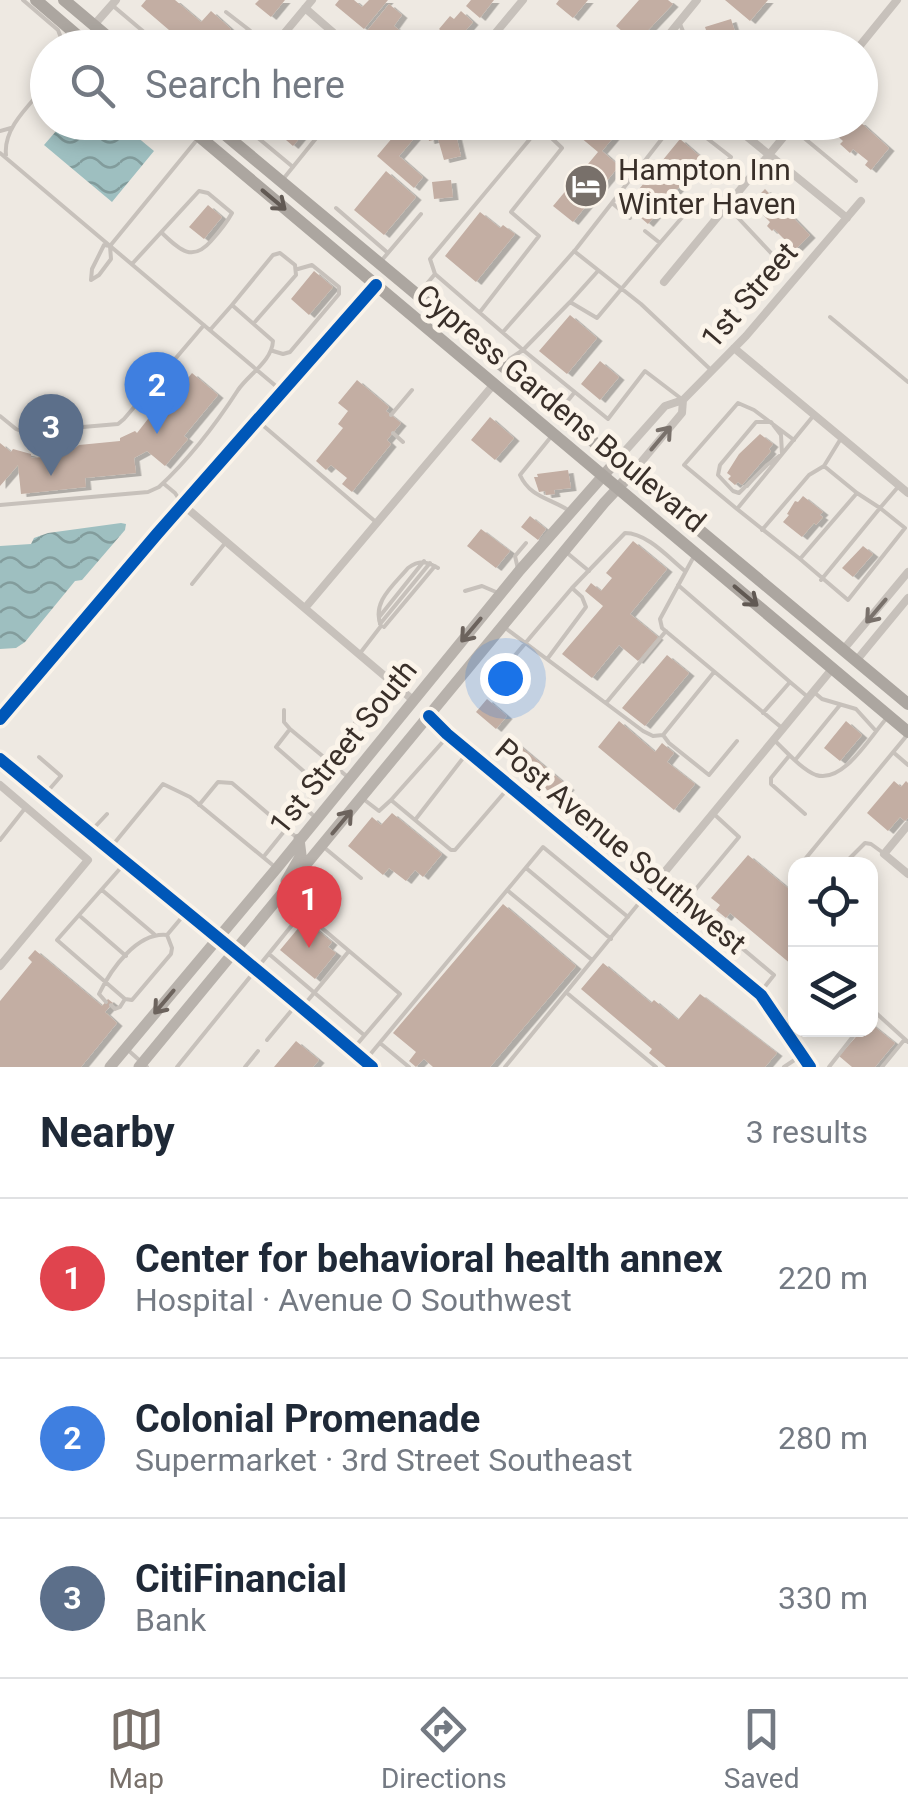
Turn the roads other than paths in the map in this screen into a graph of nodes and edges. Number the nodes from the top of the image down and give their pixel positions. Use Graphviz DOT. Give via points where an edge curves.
graph roads {
  1 [pos="23,0"];
  2 [pos="36,0"];
  3 [pos="64,0"];
  4 [pos="312,0"];
  5 [pos="523,0"];
  6 [pos="697,0"];
  7 [pos="897,0"];
  8 [pos="114,2"];
  9 [pos="305,8"];
  10 [pos="226,12"];
  11 [pos="679,22"];
  12 [pos="94,26"];
  13 [pos="248,29"];
  14 [pos="58,30"];
  15 [pos="70,30"];
  16 [pos="99,30"];
  17 [pos="142,30"];
  18 [pos="286,30"];
  19 [pos="330,30"];
  20 [pos="498,30"];
  21 [pos="673,30"];
  22 [pos="682,30"];
  23 [pos="873,30"];
  24 [pos="30,104"];
  25 [pos="10,128"];
  26 [pos="0,131"];
  27 [pos="7,140"];
  28 [pos="198,140"];
  29 [pos="204,140"];
  30 [pos="231,140"];
  31 [pos="259,140"];
  32 [pos="315,140"];
  33 [pos="529,140"];
  34 [pos="555,140"];
  35 [pos="660,140"];
  36 [pos="709,140"];
  37 [pos="751,140"];
  38 [pos="782,140"];
  39 [pos="811,140"];
  40 [pos="0,150"];
  41 [pos="770,155"];
  42 [pos="8,160"];
  43 [pos="293,167"];
  44 [pos="856,181"];
  45 [pos="281,182"];
  46 [pos="712,182"];
  47 [pos="861,201"];
  48 [pos="612,203"];
  49 [pos="727,206"];
  50 [pos="690,207"];
  51 [pos="336,208"];
  52 [pos="421,214"];
  53 [pos="849,215"];
  54 [pos="630,218"];
  55 [pos="645,231"];
  56 [pos="162,234"];
  57 [pos="660,243"];
  58 [pos="110,246"];
  59 [pos="574,251"];
  60 [pos="383,258"];
  61 [pos="132,264"];
  62 [pos="786,269"];
  63 [pos="296,270"];
  64 [pos="598,270"];
  65 [pos="435,274"];
  66 [pos="664,282"];
  67 [pos="376,286"];
  68 [pos="622,289"];
  69 [pos="417,295"];
  70 [pos="570,302"];
  71 [pos="232,305"];
  72 [pos="480,312"];
  73 [pos="830,317"];
  74 [pos="254,324"];
  75 [pos="451,324"];
  76 [pos="204,325"];
  77 [pos="210,330"];
  78 [pos="503,332"];
  79 [pos="436,336"];
  80 [pos="734,348"];
  81 [pos="522,350"];
  82 [pos="272,351"];
  83 [pos="502,365"];
  84 [pos="256,369"];
  85 [pos="711,371"];
  86 [pos="908,382"];
  87 [pos="494,384"];
  88 [pos="412,390"];
  89 [pos="283,392"];
  90 [pos="574,392"];
  91 [pos="683,400"];
  92 [pos="559,412"];
  93 [pos="391,415"];
  94 [pos="814,415"];
  95 [pos="0,416"];
  96 [pos="257,421"];
  97 [pos="771,422"];
  98 [pos="393,433"];
  99 [pos="553,434"];
  100 [pos="842,438"];
  101 [pos="794,440"];
  102 [pos="404,442"];
  103 [pos="782,454"];
  104 [pos="618,460"];
  105 [pos="824,466"];
  106 [pos="632,473"];
  107 [pos="603,476"];
  108 [pos="163,483"];
  109 [pos="899,486"];
  110 [pos="618,489"];
  111 [pos="857,493"];
  112 [pos="908,493"];
  113 [pos="0,505"];
  114 [pos="183,505"];
  115 [pos="880,508"];
  116 [pos="737,510"];
  117 [pos="571,512"];
  118 [pos="377,523"];
  119 [pos="762,530"];
  120 [pos="226,542"];
  121 [pos="526,543"];
  122 [pos="565,552"];
  123 [pos="696,554"];
  124 [pos="800,558"];
  125 [pos="520,570"];
  126 [pos="685,571"];
  127 [pos="589,572"];
  128 [pos="908,572"];
  129 [pos="822,580"];
  130 [pos="192,584"];
  131 [pos="678,585"];
  132 [pos="572,588"];
  133 [pos="465,591"];
  134 [pos="500,595"];
  135 [pos="908,598"];
  136 [pos="305,608"];
  137 [pos="381,624"];
  138 [pos="503,626"];
  139 [pos="666,631"];
  140 [pos="525,643"];
  141 [pos="843,650"];
  142 [pos="359,654"];
  143 [pos="548,658"];
  144 [pos="856,661"];
  145 [pos="832,669"];
  146 [pos="500,672"];
  147 [pos="714,672"];
  148 [pos="790,682"];
  149 [pos="393,683"];
  150 [pos="811,695"];
  151 [pos="413,700"];
  152 [pos="606,703"];
  153 [pos="908,704"];
  154 [pos="840,705"];
  155 [pos="284,710"];
  156 [pos="763,713"];
  157 [pos="430,716"];
  158 [pos="888,716"];
  159 [pos="0,719"];
  160 [pos="290,729"];
  161 [pos="783,729"];
  162 [pos="876,730"];
  163 [pos="908,733"];
  164 [pos="449,735"];
  165 [pos="663,735"];
  166 [pos="774,740"];
  167 [pos="737,742"];
  168 [pos="468,751"];
  169 [pos="893,752"];
  170 [pos="39,757"];
  171 [pos="793,757"];
  172 [pos="0,759"];
  173 [pos="327,760"];
  174 [pos="908,765"];
  175 [pos="349,778"];
  176 [pos="0,785"];
  177 [pos="510,786"];
  178 [pos="44,795"];
  179 [pos="362,798"];
  180 [pos="391,800"];
  181 [pos="199,804"];
  182 [pos="26,807"];
  183 [pos="107,814"];
  184 [pos="713,814"];
  185 [pos="805,814"];
  186 [pos="316,818"];
  187 [pos="415,820"];
  188 [pos="908,825"];
  189 [pos="286,829"];
  190 [pos="89,833"];
  191 [pos="299,839"];
  192 [pos="0,840"];
  193 [pos="322,846"];
  194 [pos="109,850"];
  195 [pos="884,854"];
  196 [pos="263,857"];
  197 [pos="806,857"];
  198 [pos="850,857"];
  199 [pos="125,863"];
  200 [pos="277,868"];
  201 [pos="526,868"];
  202 [pos="908,874"];
  203 [pos="361,878"];
  204 [pos="102,890"];
  205 [pos="507,890"];
  206 [pos="280,896"];
  207 [pos="644,897"];
  208 [pos="686,901"];
  209 [pos="186,912"];
  210 [pos="302,914"];
  211 [pos="79,915"];
  212 [pos="628,917"];
  213 [pos="671,920"];
  214 [pos="154,934"];
  215 [pos="167,935"];
  216 [pos="219,937"];
  217 [pos="611,938"];
  218 [pos="236,951"];
  219 [pos="349,951"];
  220 [pos="268,954"];
  221 [pos="126,956"];
  222 [pos="593,961"];
  223 [pos="0,966"];
  224 [pos="256,969"];
  225 [pos="105,982"];
  226 [pos="314,993"];
  227 [pos="567,993"];
  228 [pos="760,994"];
  229 [pos="126,999"];
  230 [pos="300,1006"];
  231 [pos="878,1015"];
  232 [pos="365,1035"];
  233 [pos="853,1037"];
  234 [pos="268,1040"];
  235 [pos="907,1040"];
  236 [pos="380,1043"];
  237 [pos="125,1048"];
  238 [pos="352,1050"];
  239 [pos="258,1051"];
  240 [pos="802,1055"];
  241 [pos="368,1064"];
  242 [pos="143,1066"];
  243 [pos="110,1067"];
  244 [pos="176,1067"];
  245 [pos="245,1067"];
  246 [pos="410,1067"];
  247 [pos="505,1067"];
  248 [pos="656,1067"];
  249 [pos="784,1067"];
  250 [pos="810,1067"];
  251 [pos="829,1067"];
  252 [pos="882,1067"];
  1 -- 14 [label="lane"];
  2 -- 12 [label="main road"];
  2 -- 15 [label="main road"];
  3 -- 12 [label="main road"];
  4 -- 9 [label="street"];
  5 -- 20 [label="street"];
  6 -- 11 [label="street"];
  7 -- 23 [label="street"];
  8 -- 12 [label="street"];
  8 -- 17 [label="lane"];
  9 -- 18 [label="street"];
  9 -- 19 [label="street"];
  10 -- 13 [label="lane"];
  11 -- 21 [label="street"];
  11 -- 22 [label="lane"];
  12 -- 16 [label="main road"];
  24 -- 25 [label="lane"];
  25 -- 26 [label="lane"];
  25 -- 27 [label="lane"];
  27 -- 40 [label="lane"];
  27 -- 42 [label="lane"];
  28 -- 58 [label="lane"];
  29 -- 67 [label="main road, Cypress Gardens Boulevard, one-way"];
  30 -- 45 [label="main road, Cypress Gardens Boulevard"];
  31 -- 43 [label="lane"];
  32 -- 43 [label="lane"];
  33 -- 65 [label="lane" via="430,259"];
  34 -- 72 [label="lane" via="562,148 511,212 540,236"];
  35 -- 48 [label="lane"];
  36 -- 46 [label="lane" via="731,157"];
  37 -- 41 [label="street"];
  38 -- 41 [label="street"];
  39 -- 44 [label="lane"];
  40 -- 42 [label="lane"];
  41 -- 49 [label="street"];
  41 -- 53 [label="street"];
  42 -- 58 [label="lane"];
  43 -- 45 [label="lane"];
  45 -- 60 [label="main road, Cypress Gardens Boulevard"];
  47 -- 53 [label="street"];
  48 -- 54 [label="lane"];
  48 -- 59 [label="lane"];
  49 -- 62 [label="lane"];
  49 -- 66 [label="street"];
  50 -- 57 [label="lane"];
  51 -- 60 [label="lane"];
  52 -- 60 [label="lane"];
  53 -- 80 [label="street, 1st Street"];
  55 -- 57 [label="lane"];
  56 -- 56 [label="lane" via="199,191 232,214 195,254"];
  56 -- 61 [label="lane"];
  57 -- 68 [label="lane"];
  58 -- 58 [label="lane" via="101,249 91,280 111,259"];
  58 -- 61 [label="lane"];
  59 -- 64 [label="lane"];
  59 -- 78 [label="lane"];
  60 -- 69 [label="main road, Cypress Gardens Boulevard"];
  61 -- 76 [label="lane"];
  63 -- 71 [label="lane" via="280,253 273,256"];
  63 -- 74 [label="lane"];
  63 -- 82 [label="lane" via="312,265 339,294 290,352"];
  64 -- 68 [label="lane"];
  64 -- 70 [label="lane"];
  65 -- 69 [label="lane"];
  65 -- 72 [label="lane"];
  67 -- 75 [label="main road"];
  67 -- 79 [label="main road, Cypress Gardens Boulevard"];
  67 -- 89 [label="street"];
  68 -- 70 [label="lane" via="597,318"];
  68 -- 85 [label="lane"];
  69 -- 75 [label="main road, Cypress Gardens Boulevard"];
  70 -- 81 [label="lane"];
  71 -- 74 [label="lane"];
  71 -- 77 [label="lane"];
  72 -- 78 [label="lane"];
  73 -- 86 [label="lane"];
  74 -- 82 [label="lane" via="273,341"];
  75 -- 83 [label="main road, Cypress Gardens Boulevard"];
  76 -- 77 [label="lane"];
  76 -- 95 [label="lane" via="118,424 24,432"];
  77 -- 84 [label="lane"];
  78 -- 81 [label="lane"];
  79 -- 83 [label="main road" via="449,338 490,369"];
  79 -- 87 [label="main road, Cypress Gardens Boulevard"];
  80 -- 85 [label="street, 1st Street"];
  80 -- 94 [label="street"];
  81 -- 83 [label="lane"];
  81 -- 90 [label="lane"];
  82 -- 84 [label="lane"];
  83 -- 92 [label="main road, Cypress Gardens Boulevard"];
  84 -- 89 [label="lane"];
  84 -- 108 [label="lane"];
  85 -- 91 [label="street, 1st Street"];
  87 -- 99 [label="main road, Cypress Gardens Boulevard"];
  87 -- 118 [label="street"];
  88 -- 93 [label="lane"];
  89 -- 96 [label="street"];
  90 -- 91 [label="lane" via="608,419 645,371"];
  90 -- 92 [label="lane"];
  91 -- 104 [label="street, 1st Street" via="664,406"];
  106 -- 91 [label="street, 1st Street, one-way" via="682,412"];
  92 -- 104 [label="main road, Cypress Gardens Boulevard"];
  94 -- 100 [label="street"];
  94 -- 101 [label="lane"];
  96 -- 114 [label="street"];
  96 -- 118 [label="lane"];
  97 -- 101 [label="lane"];
  97 -- 103 [label="lane" via="781,435"];
  97 -- 103 [label="lane" via="748,430 718,476 740,493"];
  97 -- 116 [label="lane" via="738,404 684,465"];
  98 -- 102 [label="lane"];
  99 -- 107 [label="main road, Cypress Gardens Boulevard"];
  99 -- 117 [label="lane" via="520,475 540,498"];
  100 -- 105 [label="lane"];
  100 -- 109 [label="street"];
  101 -- 103 [label="lane"];
  103 -- 116 [label="lane"];
  104 -- 106 [label="main road, Cypress Gardens Boulevard"];
  104 -- 107 [label="main road, 1st Street South"];
  105 -- 111 [label="lane"];
  105 -- 119 [label="lane"];
  106 -- 110 [label="main road, 1st Street South"];
  106 -- 141 [label="main road, Cypress Gardens Boulevard"];
  107 -- 110 [label="main road, Cypress Gardens Boulevard"];
  107 -- 117 [label="main road, 1st Street South"];
  108 -- 113 [label="lane" via="148,492"];
  108 -- 114 [label="lane"];
  109 -- 112 [label="street"];
  109 -- 115 [label="lane"];
  110 -- 122 [label="main road, 1st Street South"];
  110 -- 123 [label="main road, Cypress Gardens Boulevard"];
  111 -- 115 [label="lane"];
  111 -- 124 [label="lane"];
  114 -- 120 [label="street"];
  114 -- 159 [label="street"];
  115 -- 129 [label="lane"];
  115 -- 129 [label="lane" via="904,528 848,600"];
  116 -- 119 [label="lane"];
  117 -- 125 [label="main road, 1st Street South"];
  118 -- 136 [label="street"];
  119 -- 124 [label="lane"];
  120 -- 130 [label="lane"];
  120 -- 136 [label="street"];
  121 -- 125 [label="lane" via="515,556"];
  122 -- 127 [label="lane"];
  122 -- 138 [label="main road, 1st Street South"];
  123 -- 126 [label="lane"];
  123 -- 145 [label="main road, Cypress Gardens Boulevard, one-way"];
  124 -- 129 [label="lane"];
  125 -- 134 [label="main road, 1st Street South"];
  126 -- 127 [label="lane" via="631,531"];
  126 -- 131 [label="lane"];
  127 -- 132 [label="lane"];
  128 -- 141 [label="street, one-way"];
  131 -- 139 [label="lane" via="660,619"];
  131 -- 148 [label="lane"];
  132 -- 140 [label="lane"];
  132 -- 143 [label="lane" via="586,608"];
  133 -- 134 [label="lane" via="482,586"];
  134 -- 151 [label="main road, 1st Street South, one-way"];
  135 -- 144 [label="street"];
  136 -- 142 [label="street"];
  137 -- 137 [label="lane" via="432,565 408,568 381,601"];
  137 -- 142 [label="lane"];
  138 -- 140 [label="lane"];
  138 -- 157 [label="main road, 1st Street South"];
  139 -- 147 [label="lane"];
  139 -- 152 [label="lane"];
  140 -- 143 [label="lane"];
  140 -- 146 [label="lane"];
  141 -- 144 [label="main road, Cypress Gardens Boulevard"];
  142 -- 149 [label="street"];
  143 -- 152 [label="lane"];
  144 -- 153 [label="main road, Cypress Gardens Boulevard"];
  145 -- 150 [label="street"];
  145 -- 158 [label="main road, Cypress Gardens Boulevard"];
  147 -- 156 [label="lane"];
  147 -- 165 [label="lane"];
  148 -- 150 [label="lane"];
  148 -- 156 [label="lane"];
  149 -- 151 [label="street"];
  149 -- 173 [label="lane"];
  150 -- 154 [label="lane"];
  150 -- 161 [label="street"];
  151 -- 175 [label="main road, 1st Street South"];
  152 -- 165 [label="lane" via="643,731"];
  154 -- 162 [label="lane" via="856,709"];
  154 -- 171 [label="lane"];
  155 -- 160 [label="lane"];
  156 -- 161 [label="lane"];
  157 -- 164 [label="street, Post Avenue Southwest"];
  157 -- 179 [label="main road, 1st Street South"];
  158 -- 162 [label="lane"];
  158 -- 163 [label="main road, Cypress Gardens Boulevard"];
  160 -- 173 [label="lane"];
  160 -- 186 [label="lane" via="276,746 316,782 304,808"];
  161 -- 166 [label="street"];
  162 -- 171 [label="lane" via="837,774 811,773"];
  163 -- 169 [label="lane"];
  164 -- 168 [label="street, Post Avenue Southwest"];
  164 -- 180 [label="lane"];
  165 -- 167 [label="lane" via="709,775"];
  166 -- 171 [label="lane"];
  166 -- 184 [label="street"];
  168 -- 177 [label="street, Post Avenue Southwest"];
  168 -- 187 [label="lane"];
  169 -- 174 [label="lane"];
  169 -- 197 [label="lane"];
  170 -- 178 [label="lane" via="61,776"];
  171 -- 185 [label="lane" via="771,784"];
  172 -- 178 [label="main road"];
  173 -- 175 [label="lane"];
  175 -- 186 [label="main road, 1st Street South"];
  176 -- 182 [label="street"];
  177 -- 187 [label="lane" via="454,850"];
  177 -- 207 [label="street, Post Avenue Southwest"];
  178 -- 190 [label="main road"];
  179 -- 180 [label="lane" via="378,810"];
  193 -- 179 [label="main road, 1st Street South, one-way"];
  180 -- 187 [label="lane"];
  181 -- 189 [label="lane" via="218,782 232,782"];
  181 -- 194 [label="lane" via="163,784"];
  181 -- 196 [label="lane"];
  182 -- 192 [label="lane"];
  182 -- 223 [label="street" via="88,860"];
  183 -- 190 [label="lane"];
  184 -- 207 [label="street"];
  184 -- 208 [label="lane" via="740,837"];
  186 -- 191 [label="main road, 1st Street South"];
  188 -- 195 [label="street"];
  189 -- 191 [label="lane"];
  189 -- 196 [label="lane"];
  190 -- 194 [label="main road"];
  191 -- 200 [label="main road, 1st Street South"];
  191 -- 206 [label="main road" via="301,855"];
  193 -- 203 [label="lane"];
  193 -- 206 [label="main road, 1st Street South"];
  194 -- 199 [label="main road"];
  195 -- 198 [label="lane" via="864,843"];
  195 -- 202 [label="street"];
  196 -- 200 [label="lane"];
  199 -- 204 [label="lane"];
  199 -- 209 [label="main road"];
  200 -- 216 [label="main road, 1st Street South"];
  201 -- 205 [label="lane"];
  201 -- 212 [label="lane" via="543,847"];
  201 -- 217 [label="lane"];
  204 -- 211 [label="lane"];
  204 -- 214 [label="lane"];
  205 -- 222 [label="lane"];
  205 -- 236 [label="lane"];
  206 -- 210 [label="lane"];
  206 -- 218 [label="main road, 1st Street South"];
  207 -- 212 [label="lane"];
  207 -- 213 [label="street, Post Avenue Southwest"];
  208 -- 213 [label="lane"];
  208 -- 228 [label="lane" via="774,975"];
  209 -- 215 [label="lane"];
  209 -- 216 [label="main road"];
  210 -- 219 [label="lane"];
  210 -- 220 [label="lane"];
  211 -- 221 [label="lane"];
  211 -- 225 [label="lane" via="57,940"];
  212 -- 217 [label="lane"];
  213 -- 228 [label="street, Post Avenue Southwest"];
  214 -- 215 [label="lane"];
  214 -- 221 [label="lane"];
  215 -- 229 [label="lane" via="171,954 138,996"];
  216 -- 218 [label="main road"];
  216 -- 237 [label="main road, 1st Street South, one-way"];
  217 -- 222 [label="lane"];
  218 -- 224 [label="main road"];
  218 -- 242 [label="main road, 1st Street South"];
  219 -- 226 [label="lane"];
  219 -- 232 [label="lane" via="400,994"];
  220 -- 224 [label="lane"];
  220 -- 226 [label="lane"];
  221 -- 225 [label="lane"];
  222 -- 227 [label="lane"];
  224 -- 230 [label="main road"];
  224 -- 244 [label="lane"];
  225 -- 229 [label="lane"];
  225 -- 229 [label="lane" via="99,994 108,1004 116,1009"];
  226 -- 230 [label="lane"];
  226 -- 232 [label="lane"];
  227 -- 247 [label="lane"];
  227 -- 248 [label="lane"];
  228 -- 240 [label="street, Post Avenue Southwest"];
  230 -- 234 [label="lane"];
  230 -- 238 [label="main road"];
  231 -- 235 [label="lane"];
  232 -- 238 [label="lane"];
  233 -- 251 [label="lane"];
  235 -- 252 [label="lane"];
  236 -- 241 [label="lane"];
  236 -- 246 [label="lane"];
  237 -- 242 [label="lane"];
  237 -- 243 [label="main road, 1st Street South"];
  238 -- 241 [label="main road"];
  239 -- 245 [label="lane"];
  240 -- 249 [label="lane"];
  240 -- 250 [label="street, Post Avenue Southwest"];
}
